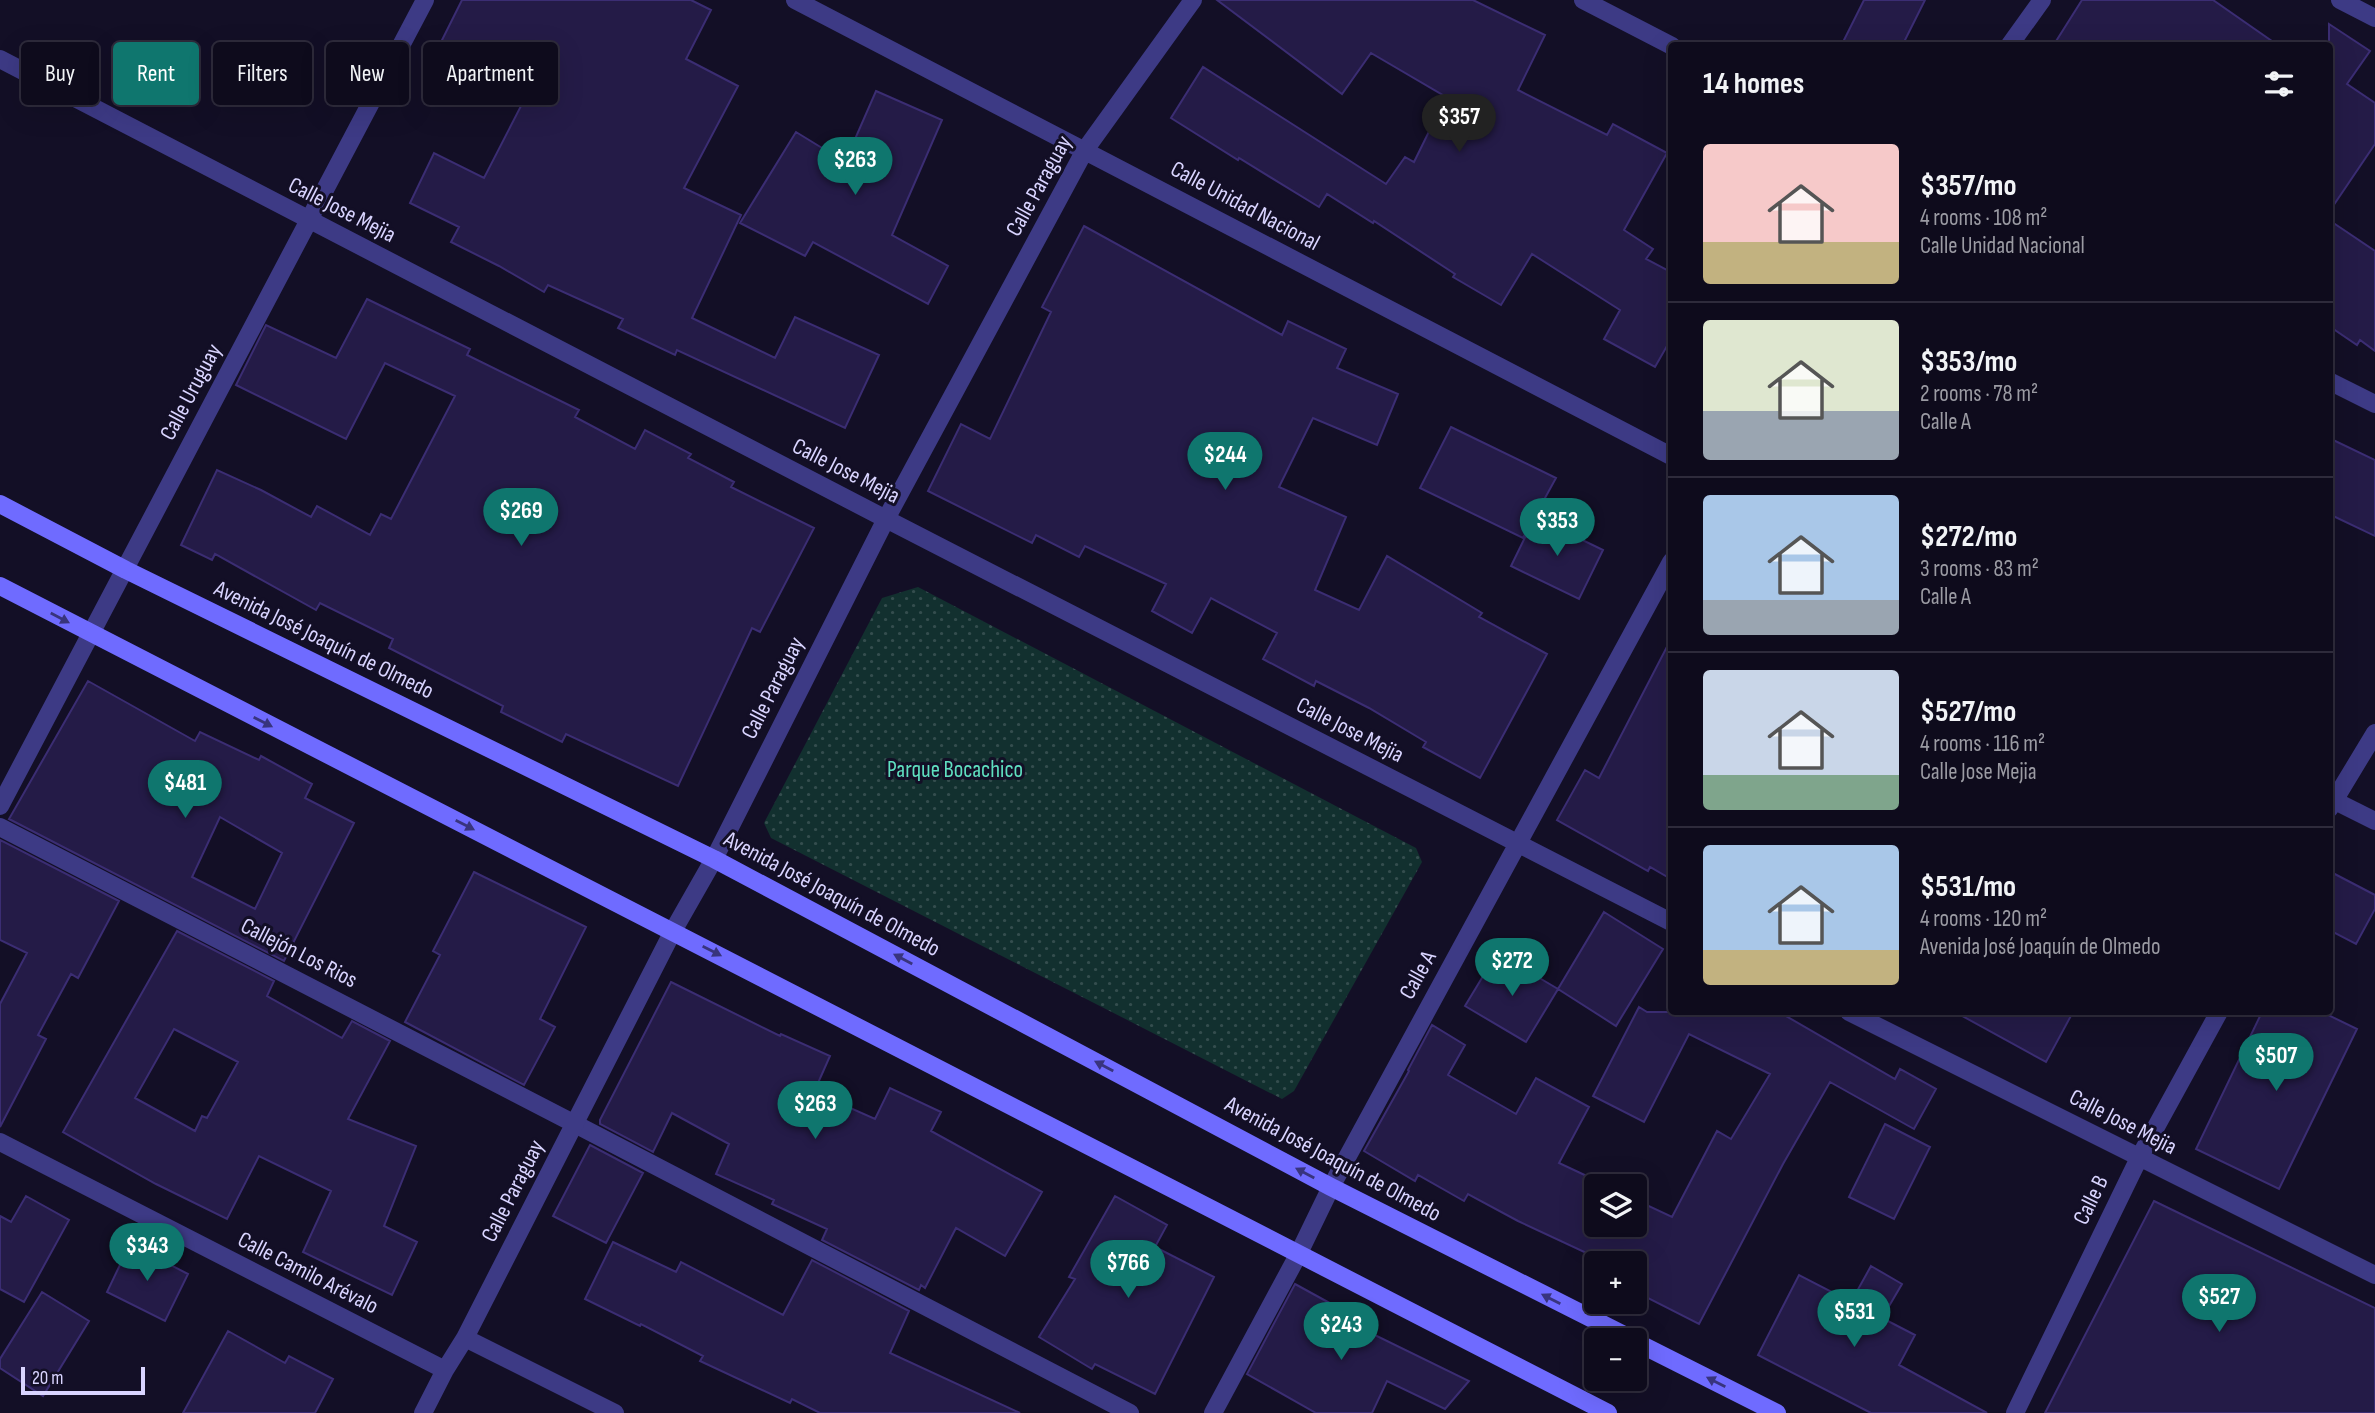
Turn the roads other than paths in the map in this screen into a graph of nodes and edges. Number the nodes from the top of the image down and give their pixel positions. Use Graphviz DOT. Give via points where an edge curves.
graph roads {
  1 [pos="425,0"];
  2 [pos="795,0"];
  3 [pos="1194,0"];
  4 [pos="1583,0"];
  5 [pos="2042,0"];
  6 [pos="2340,0"];
  7 [pos="2375,18"];
  8 [pos="2013,42"];
  9 [pos="1668,44"];
  10 [pos="0,59"];
  11 [pos="1085,150"];
  12 [pos="308,220"];
  13 [pos="2333,383"];
  14 [pos="2375,404"];
  15 [pos="1668,454"];
  16 [pos="0,504"];
  17 [pos="886,519"];
  18 [pos="1668,567"];
  19 [pos="126,570"];
  20 [pos="0,586"];
  21 [pos="91,635"];
  22 [pos="2375,733"];
  23 [pos="2333,799"];
  24 [pos="2333,803"];
  25 [pos="0,806"];
  26 [pos="2375,821"];
  27 [pos="0,827"];
  28 [pos="1517,844"];
  29 [pos="714,859"];
  30 [pos="1668,920"];
  31 [pos="673,931"];
  32 [pos="1855,1015"];
  33 [pos="2217,1015"];
  34 [pos="575,1124"];
  35 [pos="0,1142"];
  36 [pos="2139,1158"];
  37 [pos="1331,1187"];
  38 [pos="1298,1255"];
  39 [pos="2375,1275"];
  40 [pos="1608,1328"];
  41 [pos="465,1338"];
  42 [pos="1647,1348"];
  43 [pos="445,1370"];
  44 [pos="422,1413"];
  45 [pos="615,1413"];
  46 [pos="1130,1413"];
  47 [pos="1213,1413"];
  48 [pos="1608,1413"];
  49 [pos="1777,1413"];
  50 [pos="2015,1413"];
  1 -- 12 [label="street, Calle Uruguay"];
  2 -- 11 [label="street, Calle Unidad Nacional"];
  3 -- 11 [label="street, Calle Paraguay"];
  4 -- 9 [label="street"];
  5 -- 8 [label="street"];
  6 -- 7 [label="street"];
  10 -- 12 [label="street, Calle Jose Mejia"];
  11 -- 15 [label="street, Calle Unidad Nacional"];
  11 -- 17 [label="street, Calle Paraguay"];
  12 -- 17 [label="street, Calle Jose Mejia"];
  12 -- 19 [label="street, Calle Uruguay"];
  13 -- 14 [label="street"];
  16 -- 19 [label="main road, Avenida José Joaquín de Olmedo"];
  17 -- 28 [label="street, Calle Jose Mejia"];
  17 -- 29 [label="street, Calle Paraguay"];
  18 -- 28 [label="street, Calle A"];
  19 -- 21 [label="street, Calle Uruguay"];
  19 -- 29 [label="main road, Avenida José Joaquín de Olmedo"];
  20 -- 21 [label="main road, one-way"];
  21 -- 25 [label="street, Calle Uruguay"];
  21 -- 31 [label="main road, one-way"];
  22 -- 23 [label="street"];
  24 -- 26 [label="street"];
  27 -- 34 [label="street, Callejón Los Rios"];
  28 -- 30 [label="street, Calle Jose Mejia"];
  28 -- 37 [label="street, Calle A"];
  29 -- 31 [label="street, Calle Paraguay"];
  37 -- 29 [label="main road, Avenida José Joaquín de Olmedo, one-way"];
  31 -- 34 [label="street, Calle Paraguay"];
  31 -- 38 [label="main road, one-way"];
  32 -- 36 [label="street, Calle Jose Mejia"];
  33 -- 36 [label="street, Calle B"];
  34 -- 41 [label="street, Calle Paraguay"];
  34 -- 46 [label="street, Callejón Los Rios"];
  35 -- 43 [label="street, Calle Camilo Arévalo"];
  36 -- 39 [label="street, Calle Jose Mejia"];
  36 -- 50 [label="street, Calle B"];
  37 -- 38 [label="street, Calle A"];
  40 -- 37 [label="main road, Avenida José Joaquín de Olmedo, one-way"];
  38 -- 47 [label="street, Calle A"];
  38 -- 48 [label="main road"];
  41 -- 43 [label="street, Calle Paraguay"];
  41 -- 45 [label="street"];
  49 -- 42 [label="main road, Avenida José Joaquín de Olmedo, one-way"];
  43 -- 44 [label="street, Calle Paraguay"];
}
